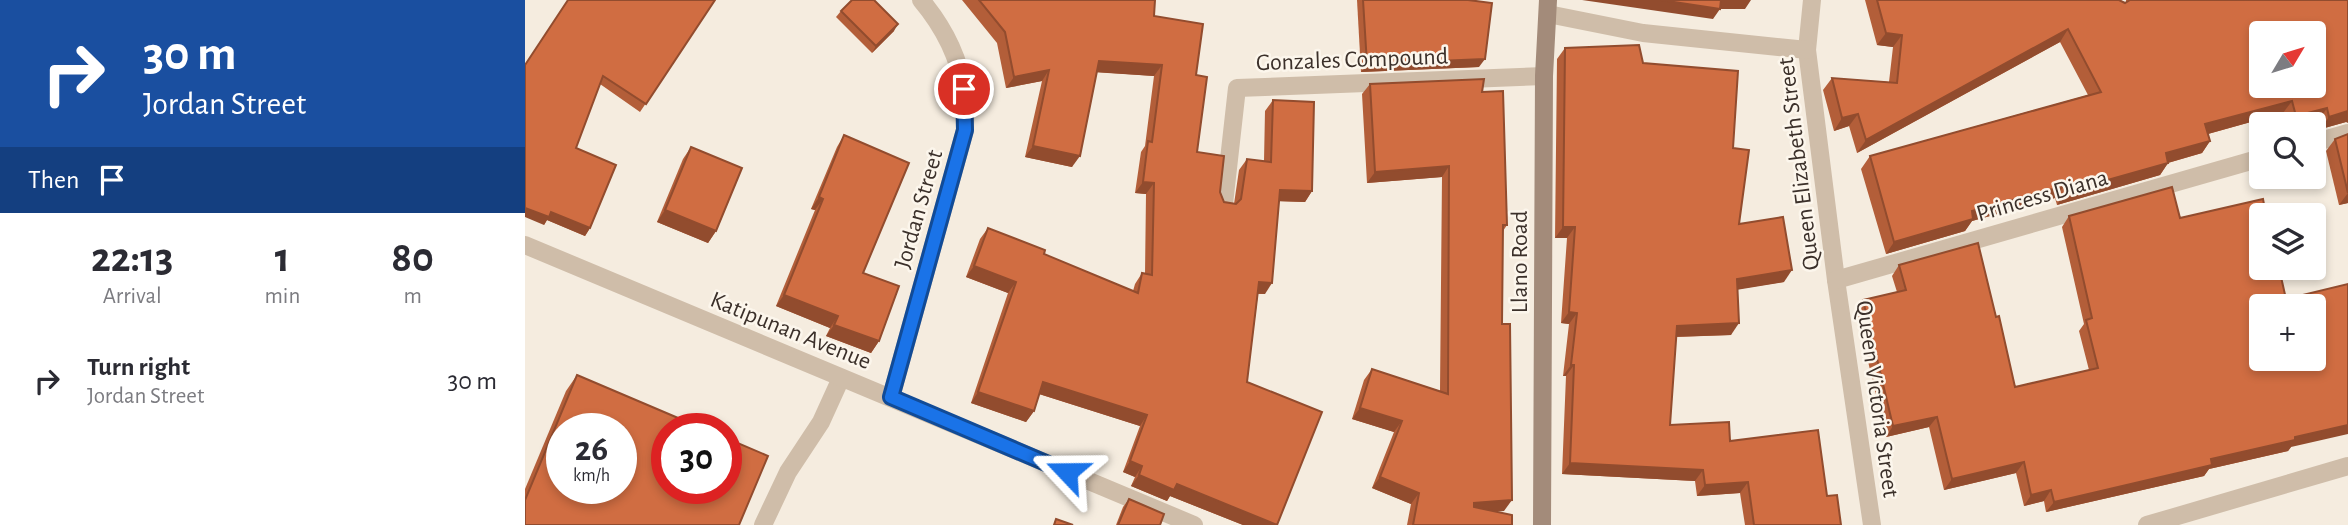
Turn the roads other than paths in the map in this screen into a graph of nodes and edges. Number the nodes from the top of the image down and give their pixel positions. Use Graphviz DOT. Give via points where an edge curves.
graph roads {
  1 [pos="921,0"];
  2 [pos="1812,0"];
  3 [pos="1548,7"];
  4 [pos="1807,50"];
  5 [pos="1544,76"];
  6 [pos="2348,133"];
  7 [pos="2326,139"];
  8 [pos="2249,161"];
  9 [pos="1224,204"];
  10 [pos="525,245"];
  11 [pos="1836,280"];
  12 [pos="841,378"];
  13 [pos="891,397"];
  14 [pos="2348,466"];
  15 [pos="762,525"];
  16 [pos="1193,525"];
  17 [pos="1542,525"];
  18 [pos="1872,525"];
  19 [pos="2147,525"];
  1 -- 13 [label="street, Jordan Street" via="938,21 953,54 964,89 965,130"];
  2 -- 4 [label="street, Queen Elizabeth Street"];
  3 -- 4 [label="street" via="1643,33"];
  3 -- 5 [label="main road, Llano Road"];
  4 -- 11 [label="street, Queen Elizabeth Street"];
  5 -- 9 [label="street, Gonzales Compound" via="1237,88"];
  5 -- 17 [label="main road, Llano Road"];
  6 -- 7 [label="street"];
  8 -- 11 [label="street, Princess Diana"];
  10 -- 12 [label="street, Katipunan Avenue"];
  11 -- 18 [label="street, Queen Victoria Street"];
  12 -- 13 [label="street, Katipunan Avenue"];
  12 -- 15 [label="street"];
  13 -- 16 [label="street, Katipunan Avenue"];
  14 -- 19 [label="street"];
}
